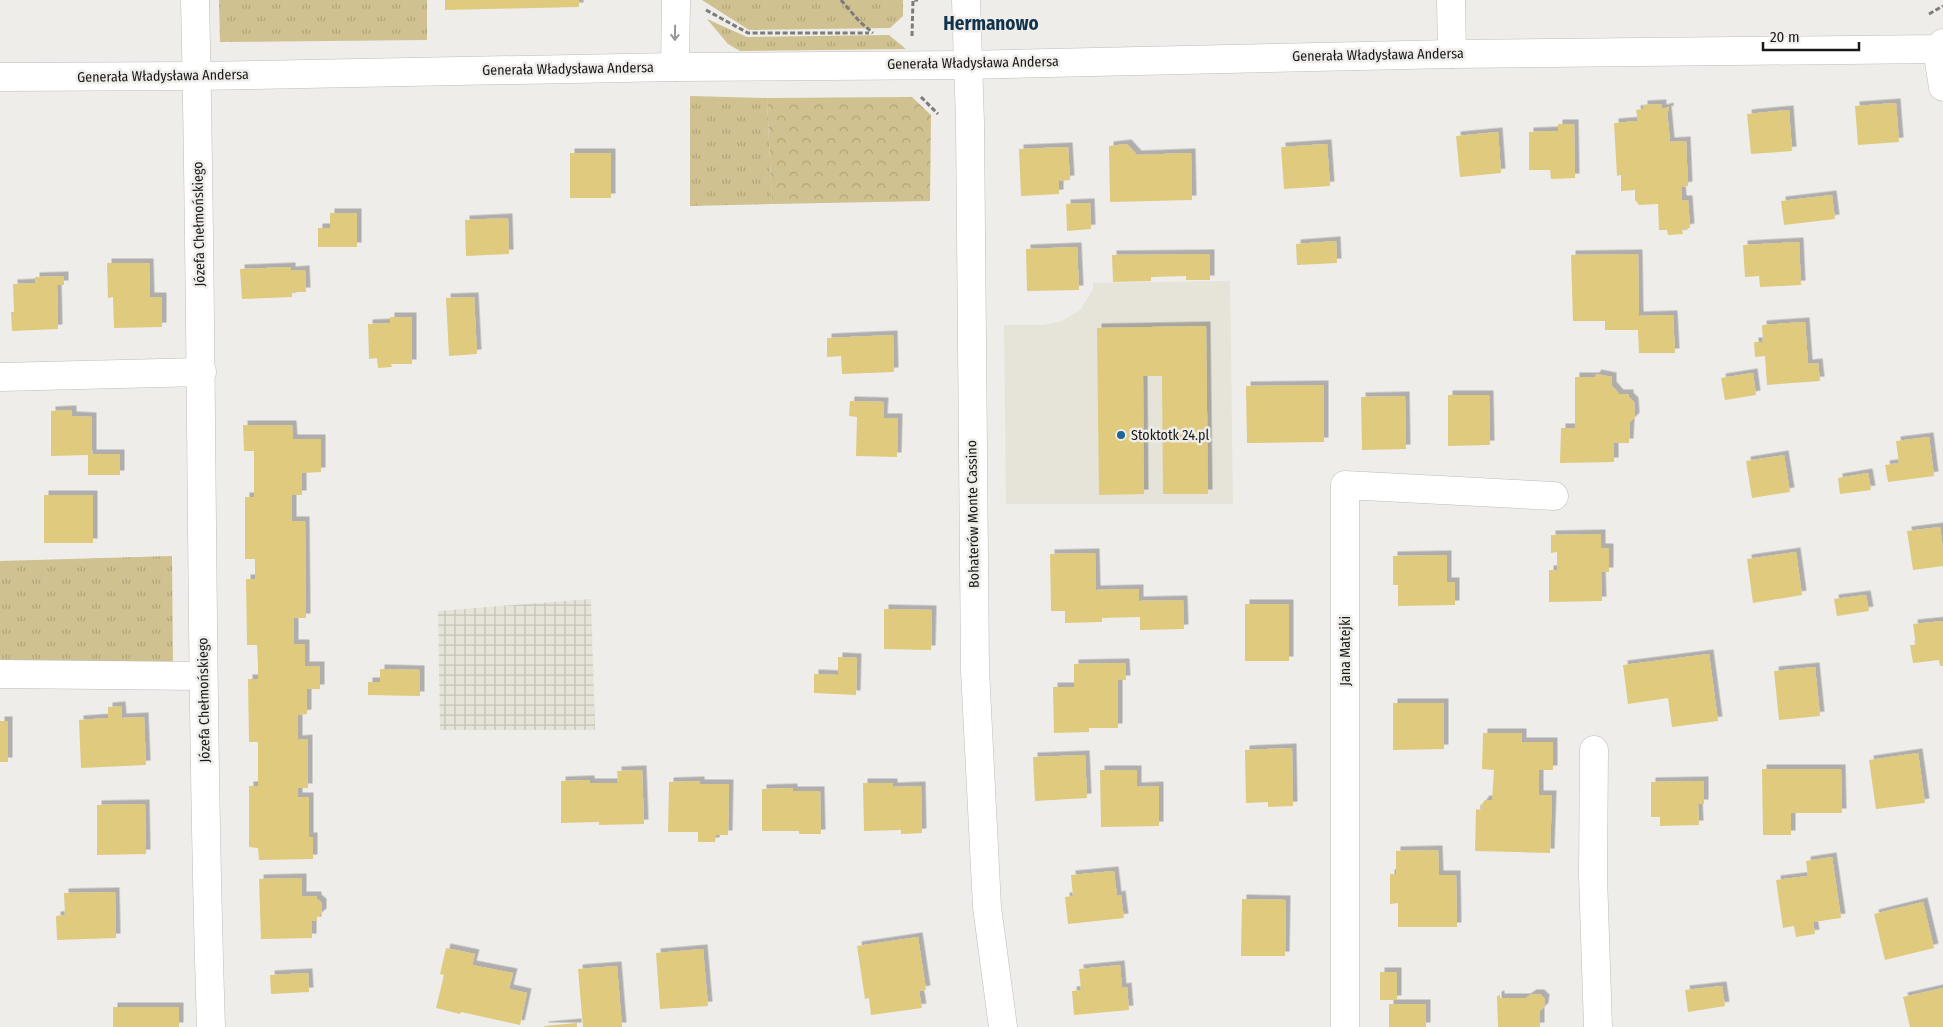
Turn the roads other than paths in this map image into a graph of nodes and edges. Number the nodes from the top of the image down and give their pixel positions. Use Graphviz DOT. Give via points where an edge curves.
graph roads {
  1 [pos="195,0"];
  2 [pos="966,0"];
  3 [pos="1451,0"];
  4 [pos="676,4"];
  5 [pos="1940,46"];
  6 [pos="1452,54"];
  7 [pos="966,65"];
  8 [pos="675,67"];
  9 [pos="197,76"];
  10 [pos="0,77"];
  11 [pos="1943,87"];
  12 [pos="202,372"];
  13 [pos="0,377"];
  14 [pos="1554,496"];
  15 [pos="0,674"];
  16 [pos="203,676"];
  17 [pos="1594,750"];
  18 [pos="211,1027"];
  19 [pos="1003,1027"];
  20 [pos="1345,1027"];
  21 [pos="1598,1027"];
  1 -- 9 [label="street, Józefa Chełmońskiego"];
  2 -- 7 [label="street, Bohaterów Monte Cassino"];
  3 -- 6 [label="street"];
  4 -- 8 [label="street, one-way"];
  5 -- 6 [label="street, Generała Władysława Andersa"];
  5 -- 11 [label="street"];
  6 -- 7 [label="street, Generała Władysława Andersa"];
  7 -- 8 [label="street, Generała Władysława Andersa"];
  7 -- 19 [label="street, Bohaterów Monte Cassino" via="970,123 975,670 986,907"];
  8 -- 9 [label="street, Generała Władysława Andersa"];
  9 -- 10 [label="street, Generała Władysława Andersa"];
  9 -- 12 [label="street, Józefa Chełmońskiego"];
  12 -- 13 [label="street"];
  12 -- 16 [label="street, Józefa Chełmońskiego"];
  14 -- 20 [label="street, Jana Matejki" via="1345,485"];
  15 -- 16 [label="street"];
  16 -- 18 [label="street, Józefa Chełmońskiego"];
  17 -- 21 [label="street" via="1593,876"];
}
